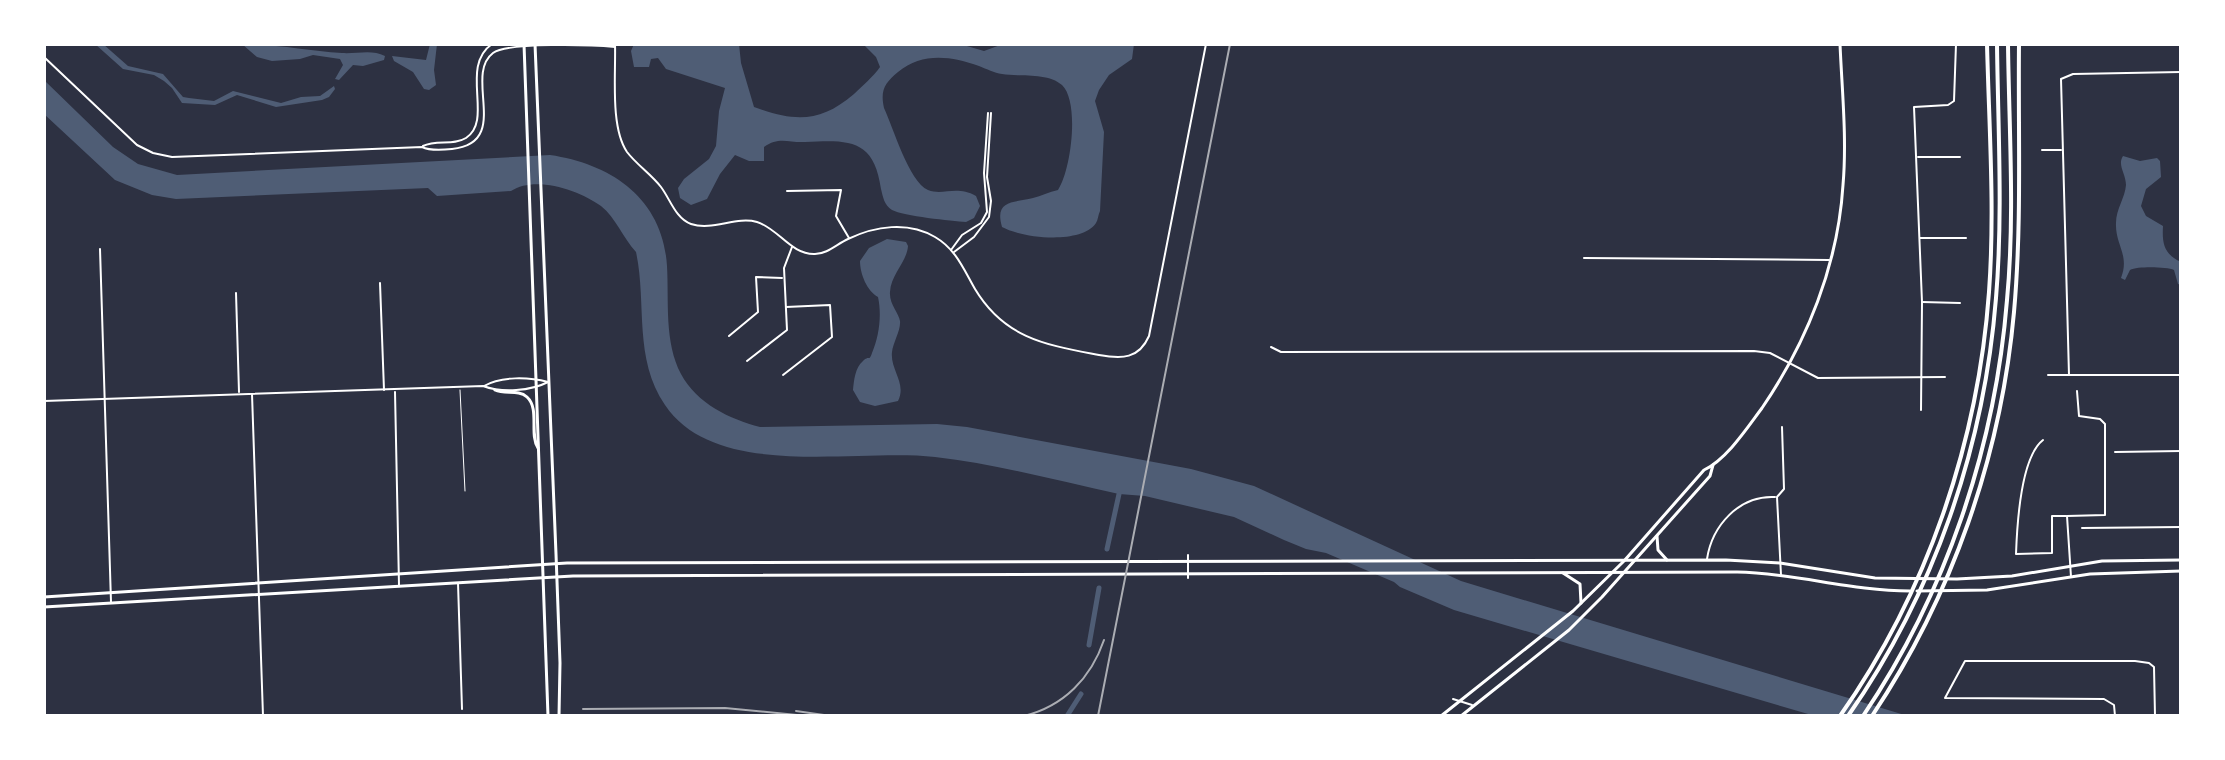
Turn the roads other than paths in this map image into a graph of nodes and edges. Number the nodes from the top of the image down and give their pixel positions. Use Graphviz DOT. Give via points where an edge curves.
graph roads {
  1 [pos="492,44"];
  2 [pos="1206,44"];
  3 [pos="1840,44"];
  4 [pos="1956,44"];
  5 [pos="1987,44"];
  6 [pos="1997,44"];
  7 [pos="2008,44"];
  8 [pos="2019,44"];
  9 [pos="535,45"];
  10 [pos="504,46"];
  11 [pos="524,46"];
  12 [pos="615,46"];
  13 [pos="44,57"];
  14 [pos="2181,72"];
  15 [pos="422,147"];
  16 [pos="2042,150"];
  17 [pos="2062,150"];
  18 [pos="1917,157"];
  19 [pos="1960,157"];
  20 [pos="787,191"];
  21 [pos="849,238"];
  22 [pos="1920,238"];
  23 [pos="1966,238"];
  24 [pos="793,246"];
  25 [pos="100,249"];
  26 [pos="952,251"];
  27 [pos="1584,258"];
  28 [pos="1830,260"];
  29 [pos="784,278"];
  30 [pos="380,283"];
  31 [pos="236,293"];
  32 [pos="1922,302"];
  33 [pos="1960,303"];
  34 [pos="786,307"];
  35 [pos="729,336"];
  36 [pos="1271,347"];
  37 [pos="747,361"];
  38 [pos="1790,363"];
  39 [pos="783,375"];
  40 [pos="2048,375"];
  41 [pos="2069,375"];
  42 [pos="2181,375"];
  43 [pos="1922,376"];
  44 [pos="1945,377"];
  45 [pos="537,379"];
  46 [pos="548,382"];
  47 [pos="483,386"];
  48 [pos="460,388"];
  49 [pos="537,388"];
  50 [pos="495,390"];
  51 [pos="384,391"];
  52 [pos="395,391"];
  53 [pos="2077,391"];
  54 [pos="252,392"];
  55 [pos="239,393"];
  56 [pos="105,398"];
  57 [pos="44,401"];
  58 [pos="1921,410"];
  59 [pos="1782,427"];
  60 [pos="2043,440"];
  61 [pos="539,451"];
  62 [pos="2181,451"];
  63 [pos="2115,452"];
  64 [pos="1713,465"];
  65 [pos="465,491"];
  66 [pos="1777,497"];
  67 [pos="2067,516"];
  68 [pos="2181,527"];
  69 [pos="2082,528"];
  70 [pos="1657,536"];
  71 [pos="1188,555"];
  72 [pos="1635,560"];
  73 [pos="1667,560"];
  74 [pos="1706,560"];
  75 [pos="2181,560"];
  76 [pos="1476,561"];
  77 [pos="1624,561"];
  78 [pos="1082,562"];
  79 [pos="1188,562"];
  80 [pos="1780,563"];
  81 [pos="557,564"];
  82 [pos="543,565"];
  83 [pos="2069,566"];
  84 [pos="2181,571"];
  85 [pos="1476,572"];
  86 [pos="1562,572"];
  87 [pos="1611,572"];
  88 [pos="1624,572"];
  89 [pos="1082,573"];
  90 [pos="1188,573"];
  91 [pos="400,575"];
  92 [pos="1781,575"];
  93 [pos="544,577"];
  94 [pos="557,577"];
  95 [pos="2071,577"];
  96 [pos="1188,578"];
  97 [pos="458,581"];
  98 [pos="259,584"];
  99 [pos="398,587"];
  100 [pos="112,592"];
  101 [pos="258,595"];
  102 [pos="44,597"];
  103 [pos="111,603"];
  104 [pos="1581,603"];
  105 [pos="44,607"];
  106 [pos="1455,700"];
  107 [pos="1473,705"];
  108 [pos="462,709"];
  109 [pos="263,716"];
  110 [pos="548,716"];
  111 [pos="559,716"];
  112 [pos="1441,716"];
  113 [pos="1461,716"];
  114 [pos="1840,716"];
  115 [pos="1848,716"];
  116 [pos="1863,716"];
  117 [pos="1872,716"];
  118 [pos="2115,716"];
  119 [pos="2155,716"];
  1 -- 15 [label="street" via="477,66 475,127 467,138"];
  2 -- 26 [label="street" via="1149,336 1137,354 1114,358 1029,339 984,303"];
  3 -- 28 [label="main road" via="1843,185"];
  4 -- 18 [label="street" via="1954,101 1914,107"];
  5 -- 114 [label="highway" via="1991,240 1986,328 1965,441 1927,556 1900,615"];
  6 -- 115 [label="highway" via="1999,248 1992,336 1970,452 1909,615"];
  7 -- 116 [label="highway" via="2010,248 1996,389 1947,556 1921,615"];
  8 -- 117 [label="highway" via="2017,269 2000,406 1956,556 1930,615"];
  9 -- 11 [label="street"];
  9 -- 12 [label="street"];
  9 -- 46 [label="main road"];
  10 -- 11 [label="street"];
  10 -- 15 [label="street" via="484,67 484,122 474,142 454,149"];
  11 -- 45 [label="main road"];
  12 -- 24 [label="street" via="620,137 683,220 700,225 760,223"];
  13 -- 15 [label="street" via="125,135 161,155"];
  14 -- 17 [label="street" via="2062,78"];
  16 -- 17 [label="street"];
  17 -- 41 [label="street"];
  18 -- 19 [label="street"];
  18 -- 22 [label="street"];
  20 -- 21 [label="street" via="841,190 836,216"];
  21 -- 24 [label="street" via="818,254"];
  21 -- 26 [label="street" via="905,227 937,238"];
  22 -- 23 [label="street"];
  22 -- 32 [label="street"];
  24 -- 29 [label="street"];
  25 -- 56 [label="street"];
  26 -- 26 [label="street" via="987,212 984,173 989,113 989,217 974,237"];
  27 -- 28 [label="street"];
  28 -- 38 [label="main road"];
  29 -- 34 [label="street"];
  29 -- 35 [label="street" via="756,277 758,312"];
  30 -- 51 [label="street"];
  31 -- 55 [label="street"];
  32 -- 33 [label="street"];
  32 -- 43 [label="street"];
  34 -- 37 [label="street" via="787,330"];
  34 -- 39 [label="street" via="830,305 832,337"];
  36 -- 38 [label="street" via="1281,352 1754,351"];
  38 -- 43 [label="street" via="1827,379"];
  38 -- 64 [label="main road" via="1748,426"];
  40 -- 41 [label="street"];
  41 -- 42 [label="street"];
  43 -- 44 [label="street"];
  43 -- 58 [label="street"];
  45 -- 46 [label="street"];
  45 -- 47 [label="street" via="494,380"];
  45 -- 49 [label="main road"];
  46 -- 49 [label="street"];
  46 -- 81 [label="main road"];
  47 -- 48 [label="street"];
  47 -- 50 [label="street"];
  48 -- 52 [label="street"];
  48 -- 65 [label="lane"];
  49 -- 50 [label="street"];
  49 -- 61 [label="main road"];
  50 -- 61 [label="main road" via="528,398"];
  51 -- 52 [label="street"];
  51 -- 54 [label="street"];
  52 -- 91 [label="street"];
  53 -- 67 [label="street" via="2079,416 2105,424 2105,515"];
  54 -- 55 [label="street"];
  54 -- 98 [label="street"];
  55 -- 56 [label="street"];
  56 -- 57 [label="street"];
  56 -- 100 [label="street"];
  59 -- 66 [label="street" via="1784,489"];
  60 -- 67 [label="street" via="2021,492 2016,554 2052,553 2052,516"];
  61 -- 82 [label="main road"];
  62 -- 63 [label="street"];
  64 -- 70 [label="main road" via="1710,476"];
  64 -- 77 [label="main road"];
  66 -- 74 [label="street" via="1744,503 1721,524"];
  66 -- 80 [label="street"];
  67 -- 83 [label="street"];
  68 -- 69 [label="street"];
  70 -- 72 [label="main road"];
  70 -- 73 [label="main road" via="1658,550"];
  71 -- 79 [label="street"];
  72 -- 73 [label="main road"];
  72 -- 77 [label="main road"];
  72 -- 88 [label="main road"];
  73 -- 74 [label="main road"];
  74 -- 80 [label="main road"];
  75 -- 83 [label="main road"];
  76 -- 77 [label="main road"];
  76 -- 79 [label="main road"];
  76 -- 85 [label="main road"];
  77 -- 87 [label="main road"];
  78 -- 79 [label="main road"];
  78 -- 81 [label="main road"];
  78 -- 89 [label="main road"];
  79 -- 90 [label="street"];
  80 -- 83 [label="main road" via="1902,579 1993,578"];
  80 -- 92 [label="street"];
  81 -- 82 [label="main road"];
  81 -- 94 [label="main road"];
  82 -- 91 [label="main road"];
  82 -- 93 [label="main road"];
  83 -- 95 [label="street"];
  84 -- 95 [label="main road"];
  85 -- 86 [label="main road"];
  85 -- 90 [label="main road"];
  86 -- 87 [label="main road"];
  86 -- 104 [label="main road" via="1580,584"];
  87 -- 88 [label="main road"];
  87 -- 104 [label="main road"];
  88 -- 92 [label="main road"];
  88 -- 107 [label="main road" via="1552,645"];
  89 -- 90 [label="main road"];
  89 -- 94 [label="main road"];
  90 -- 96 [label="street"];
  91 -- 98 [label="main road"];
  91 -- 99 [label="street"];
  92 -- 95 [label="main road" via="1898,591 1987,590"];
  93 -- 94 [label="main road"];
  93 -- 97 [label="main road"];
  93 -- 110 [label="main road"];
  94 -- 111 [label="main road"];
  97 -- 99 [label="main road"];
  97 -- 108 [label="street"];
  98 -- 100 [label="main road"];
  98 -- 101 [label="street"];
  99 -- 101 [label="main road"];
  100 -- 102 [label="main road"];
  100 -- 103 [label="street"];
  101 -- 103 [label="main road"];
  101 -- 109 [label="street"];
  103 -- 105 [label="main road"];
  104 -- 106 [label="main road"];
  106 -- 107 [label="street"];
  106 -- 112 [label="main road"];
  107 -- 113 [label="main road"];
  118 -- 119 [label="street" via="2114,705 2104,699 1945,698 1965,661 2135,661 2154,667"];
}
